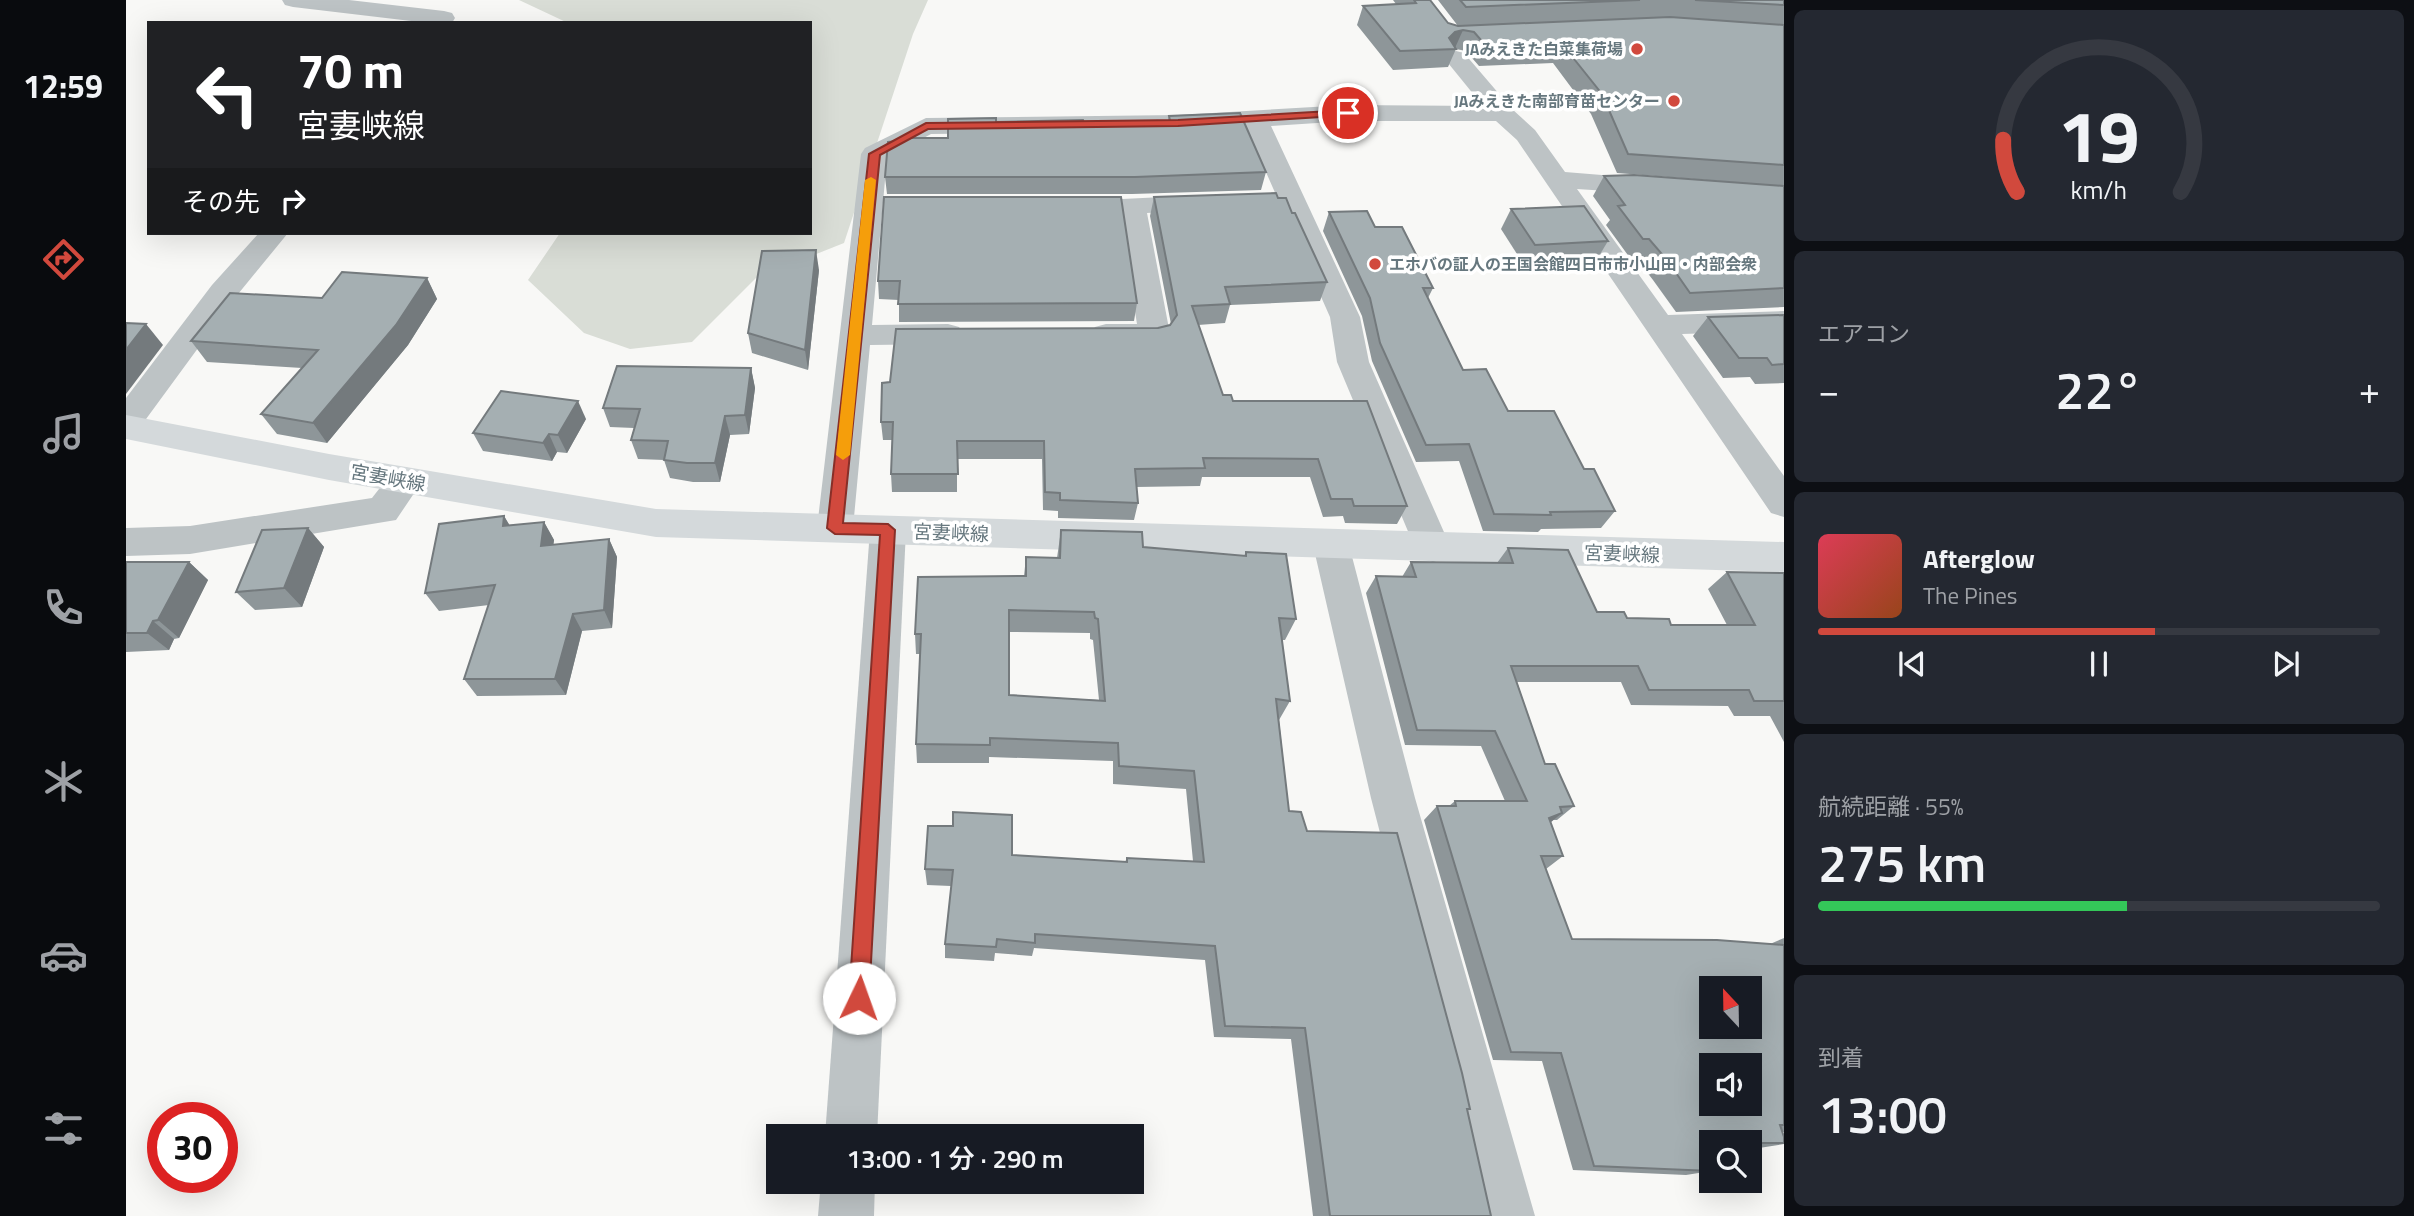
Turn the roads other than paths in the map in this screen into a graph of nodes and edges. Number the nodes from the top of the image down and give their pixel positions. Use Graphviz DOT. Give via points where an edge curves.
graph roads {
  1 [pos="293,0"];
  2 [pos="442,21"];
  3 [pos="1456,58"];
  4 [pos="1503,114"];
  5 [pos="1255,118"];
  6 [pos="1557,179"];
  7 [pos="1676,187"];
  8 [pos="1263,201"];
  9 [pos="272,235"];
  10 [pos="1784,321"];
  11 [pos="1660,325"];
  12 [pos="977,334"];
  13 [pos="1072,334"];
  14 [pos="855,335"];
  15 [pos="126,422"];
  16 [pos="126,427"];
  17 [pos="405,480"];
  18 [pos="1784,503"];
  19 [pos="835,528"];
  20 [pos="888,530"];
  21 [pos="126,542"];
  22 [pos="1331,545"];
  23 [pos="1433,548"];
  24 [pos="1784,558"];
  25 [pos="852,1124"];
  26 [pos="847,1194"];
  27 [pos="846,1216"];
  28 [pos="1507,1216"];
  1 -- 2 [label="street" via="444,18"];
  3 -- 4 [label="street"];
  4 -- 5 [label="street"];
  4 -- 6 [label="street" via="1525,135"];
  5 -- 8 [label="street"];
  5 -- 14 [label="street" via="926,126 874,154 882,205"];
  6 -- 7 [label="street"];
  6 -- 11 [label="street"];
  8 -- 13 [label="street" via="1118,205 1154,334"];
  8 -- 23 [label="street" via="1345,317 1353,362"];
  9 -- 15 [label="street" via="223,292"];
  10 -- 11 [label="street"];
  11 -- 18 [label="street"];
  12 -- 14 [label="street"];
  14 -- 19 [label="street"];
  16 -- 17 [label="main road, 宮妻峡線"];
  17 -- 19 [label="main road, 宮妻峡線" via="656,523"];
  17 -- 21 [label="street" via="383,510 190,540"];
  19 -- 20 [label="main road, 宮妻峡線"];
  20 -- 22 [label="main road, 宮妻峡線"];
  20 -- 25 [label="street"];
  22 -- 23 [label="main road, 宮妻峡線"];
  22 -- 28 [label="street" via="1425,921"];
  23 -- 24 [label="main road, 宮妻峡線"];
  26 -- 27 [label="street"];
}
